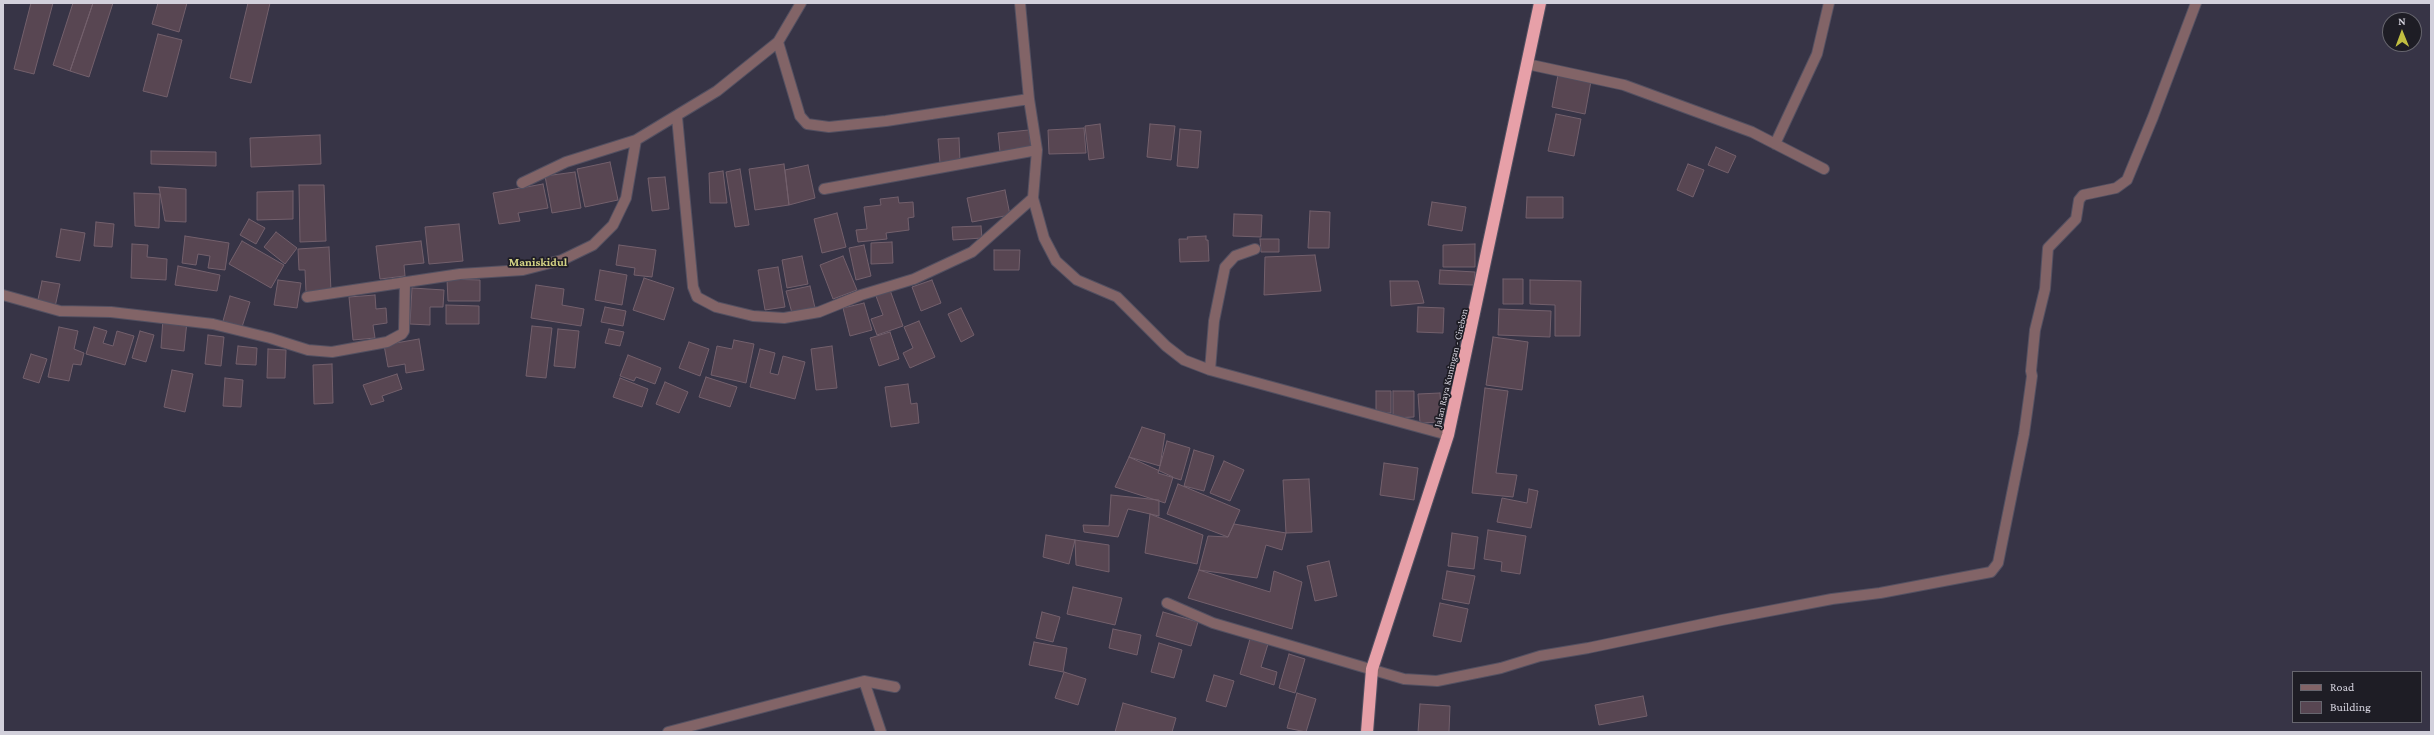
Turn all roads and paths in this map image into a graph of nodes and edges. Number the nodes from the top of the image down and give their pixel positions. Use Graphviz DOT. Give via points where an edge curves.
graph roads {
  1 [pos="801,3"];
  2 [pos="1020,3"];
  3 [pos="1540,3"];
  4 [pos="1830,3"];
  5 [pos="2196,3"];
  6 [pos="778,42"];
  7 [pos="1527,64"];
  8 [pos="1029,99"];
  9 [pos="677,116"];
  10 [pos="636,140"];
  11 [pos="1775,144"];
  12 [pos="1037,150"];
  13 [pos="1824,169"];
  14 [pos="522,183"];
  15 [pos="824,189"];
  16 [pos="1033,198"];
  17 [pos="1254,249"];
  18 [pos="405,282"];
  19 [pos="3,295"];
  20 [pos="307,297"];
  21 [pos="1210,370"];
  22 [pos="1448,435"];
  23 [pos="1167,603"];
  24 [pos="1372,669"];
  25 [pos="864,681"];
  26 [pos="895,687"];
  27 [pos="668,732"];
  28 [pos="881,732"];
  29 [pos="1367,732"];
  1 -- 6 [label="street"];
  2 -- 8 [label="street"];
  3 -- 7 [label="highway, Jalan Raya Kuningan - Cirebon"];
  4 -- 11 [label="street" via="1817,54"];
  5 -- 24 [label="street" via="2126,180 2116,188 2083,195 2079,200 2076,219 2048,248 2045,290 2035,330 2024,434 1998,563 1994,570 1540,656 1501,668 1437,682 1404,679"];
  6 -- 8 [label="street" via="800,116 807,124 829,127 886,121"];
  6 -- 9 [label="street" via="717,91"];
  7 -- 11 [label="street" via="1624,85 1745,130"];
  7 -- 22 [label="highway, Jalan Raya Kuningan - Cirebon"];
  8 -- 12 [label="street"];
  9 -- 10 [label="street"];
  9 -- 16 [label="street" via="693,287 697,297 716,307 753,316 784,318 819,312 861,295 914,279 972,252"];
  10 -- 14 [label="street" via="566,162"];
  10 -- 18 [label="street" via="626,198 613,225 593,245 562,260 523,270 460,274"];
  11 -- 13 [label="street"];
  12 -- 15 [label="street"];
  12 -- 16 [label="street"];
  16 -- 21 [label="street" via="1044,238 1056,261 1077,280 1117,296 1166,346 1184,360"];
  17 -- 21 [label="street" via="1235,256 1225,267 1214,321"];
  18 -- 19 [label="street" via="402,334 387,342 332,352 308,350 213,324 111,312 60,311"];
  18 -- 20 [label="street"];
  21 -- 22 [label="street"];
  22 -- 24 [label="highway, Jalan Raya Kuningan - Cirebon"];
  23 -- 24 [label="street" via="1213,622"];
  24 -- 29 [label="highway, Jalan Raya Kuningan - Cirebon"];
  25 -- 26 [label="street"];
  25 -- 27 [label="street"];
  25 -- 28 [label="street"];
}
